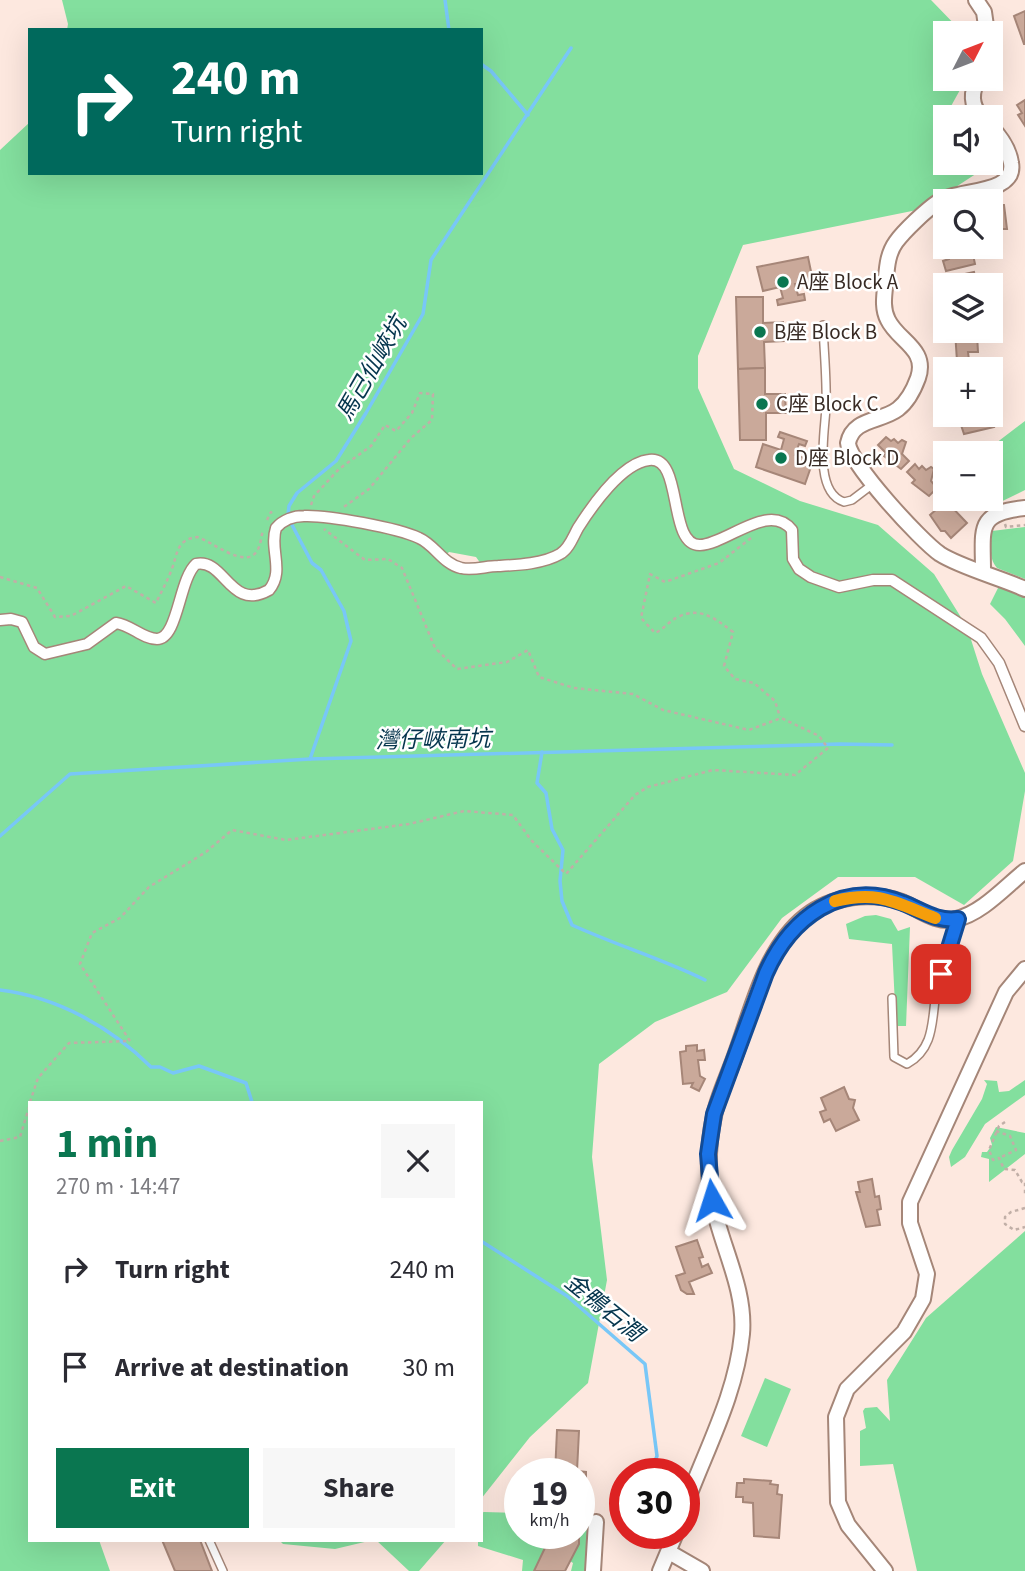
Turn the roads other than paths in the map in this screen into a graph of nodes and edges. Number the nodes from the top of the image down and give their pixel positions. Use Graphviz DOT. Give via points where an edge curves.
graph roads {
  1 [pos="976,0"];
  2 [pos="985,21"];
  3 [pos="1003,143"];
  4 [pos="823,325"];
  5 [pos="874,483"];
  6 [pos="1025,508"];
  7 [pos="983,571"];
  8 [pos="1025,589"];
  9 [pos="0,620"];
  10 [pos="1025,726"];
  11 [pos="1025,871"];
  12 [pos="958,919"];
  13 [pos="1025,969"];
  14 [pos="892,998"];
  15 [pos="700,1468"];
  16 [pos="596,1522"];
  17 [pos="210,1542"];
  18 [pos="665,1561"];
  19 [pos="223,1571"];
  20 [pos="593,1571"];
  21 [pos="702,1571"];
  22 [pos="885,1571"];
  1 -- 2 [label="street"];
  3 -- 5 [label="street" via="1012,168 1003,183 939,201 890,253 886,318 916,352 920,369 899,408 858,425 849,436 851,456"];
  4 -- 5 [label="lane" via="826,407 822,454 829,486 844,502"];
  5 -- 7 [label="street" via="940,554"];
  6 -- 7 [label="street" via="999,511 988,520"];
  7 -- 8 [label="street"];
  9 -- 10 [label="street" via="22,622 34,647 45,654 87,643 116,623 160,639 171,628 184,581 197,564 209,566 242,593 256,595 269,590 277,574 273,540 277,526 307,516 419,538 458,568 520,564 562,553 625,469 643,461 659,461 666,469 681,532 689,543 712,543 749,525 777,520 792,530 793,559 811,577 839,587 879,579 898,582 981,638 999,663"];
  11 -- 12 [label="street"];
  12 -- 14 [label="lane" via="937,989 932,1033 922,1053 907,1064 894,1057"];
  12 -- 15 [label="street" via="939,919 883,897 846,898 805,917 774,955 714,1114 708,1154 712,1200 738,1291 742,1331 734,1381"];
  13 -- 22 [label="street" via="1006,992 910,1202 910,1223 927,1274 923,1299 904,1332 847,1389 836,1417 838,1503 848,1525"];
  16 -- 20 [label="street"];
  17 -- 19 [label="lane"];
  18 -- 21 [label="street"];
}
